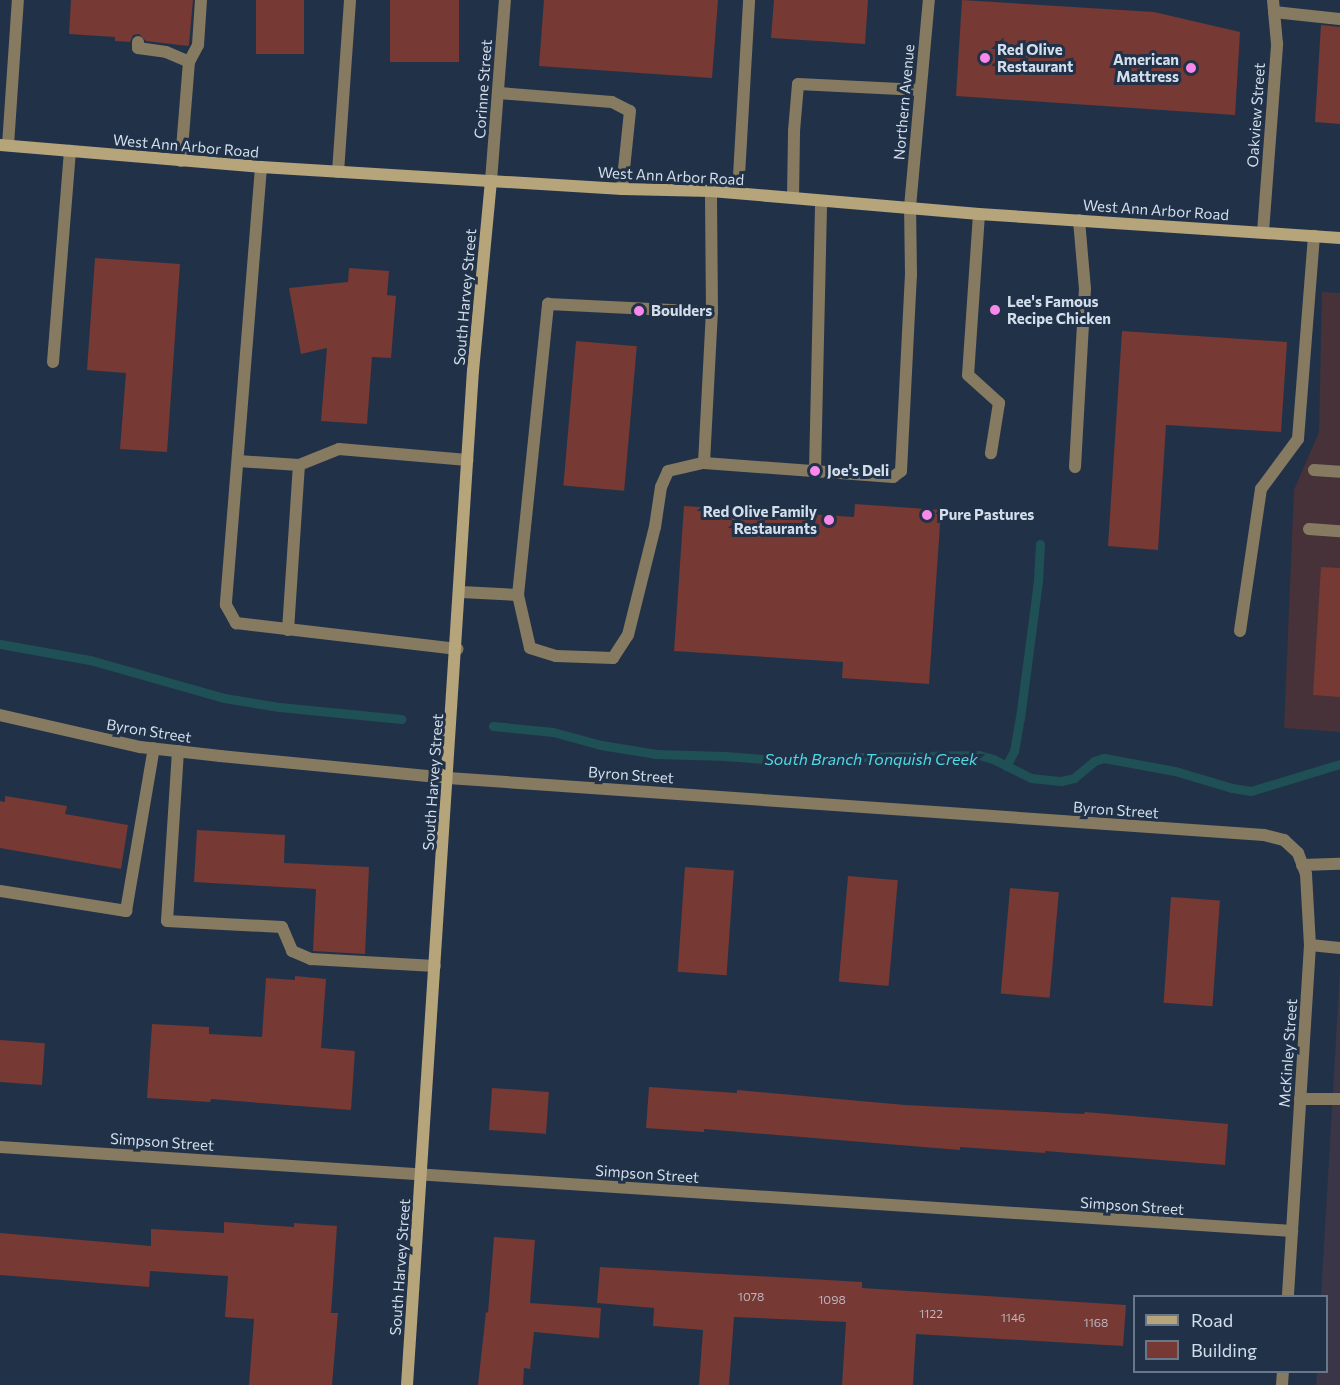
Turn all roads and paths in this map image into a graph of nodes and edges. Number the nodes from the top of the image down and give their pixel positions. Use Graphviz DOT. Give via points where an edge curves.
graph roads {
  1 [pos="18,0"];
  2 [pos="201,0"];
  3 [pos="350,0"];
  4 [pos="505,0"];
  5 [pos="749,0"];
  6 [pos="929,0"];
  7 [pos="1274,6"];
  8 [pos="1340,19"];
  9 [pos="138,42"];
  10 [pos="189,62"];
  11 [pos="920,90"];
  12 [pos="499,93"];
  13 [pos="4,145"];
  14 [pos="70,151"];
  15 [pos="181,160"];
  16 [pos="261,167"];
  17 [pos="338,172"];
  18 [pos="491,181"];
  19 [pos="622,189"];
  20 [pos="711,191"];
  21 [pos="738,194"];
  22 [pos="793,198"];
  23 [pos="821,201"];
  24 [pos="910,207"];
  25 [pos="980,214"];
  26 [pos="1079,220"];
  27 [pos="1263,232"];
  28 [pos="1314,236"];
  29 [pos="1340,238"];
  30 [pos="712,312"];
  31 [pos="53,362"];
  32 [pos="991,453"];
  33 [pos="468,460"];
  34 [pos="238,461"];
  35 [pos="704,463"];
  36 [pos="298,465"];
  37 [pos="1075,467"];
  38 [pos="1314,470"];
  39 [pos="815,471"];
  40 [pos="1340,472"];
  41 [pos="1309,528"];
  42 [pos="1340,531"];
  43 [pos="461,592"];
  44 [pos="518,595"];
  45 [pos="288,630"];
  46 [pos="1239,631"];
  47 [pos="457,649"];
  48 [pos="0,715"];
  49 [pos="154,748"];
  50 [pos="178,751"];
  51 [pos="448,778"];
  52 [pos="1264,835"];
  53 [pos="1340,864"];
  54 [pos="1302,865"];
  55 [pos="0,891"];
  56 [pos="1310,945"];
  57 [pos="1340,948"];
  58 [pos="435,966"];
  59 [pos="1300,1098"];
  60 [pos="1340,1099"];
  61 [pos="0,1147"];
  62 [pos="421,1174"];
  63 [pos="1292,1231"];
  64 [pos="1288,1295"];
  65 [pos="407,1385"];
  1 -- 13 [label="street"];
  2 -- 10 [label="street" via="198,45"];
  3 -- 17 [label="street"];
  4 -- 12 [label="street, Corinne Street"];
  5 -- 21 [label="street"];
  6 -- 11 [label="street, Northern Avenue"];
  7 -- 8 [label="street"];
  7 -- 27 [label="street, Oakview Street" via="1277,44"];
  9 -- 10 [label="street" via="138,48 166,52"];
  10 -- 15 [label="street"];
  11 -- 22 [label="street" via="798,84"];
  11 -- 24 [label="street, Northern Avenue"];
  12 -- 18 [label="street, Corinne Street"];
  12 -- 19 [label="street" via="612,102 630,111"];
  13 -- 14 [label="main road, West Ann Arbor Road"];
  14 -- 15 [label="main road, West Ann Arbor Road"];
  14 -- 31 [label="street"];
  15 -- 16 [label="main road, West Ann Arbor Road"];
  16 -- 17 [label="main road, West Ann Arbor Road"];
  16 -- 34 [label="street"];
  17 -- 18 [label="main road, West Ann Arbor Road"];
  18 -- 19 [label="main road, West Ann Arbor Road"];
  18 -- 33 [label="main road, South Harvey Street"];
  19 -- 20 [label="main road, West Ann Arbor Road"];
  20 -- 21 [label="main road, West Ann Arbor Road"];
  20 -- 30 [label="street"];
  21 -- 22 [label="main road, West Ann Arbor Road"];
  22 -- 23 [label="main road, West Ann Arbor Road"];
  23 -- 24 [label="main road, West Ann Arbor Road"];
  23 -- 39 [label="street"];
  24 -- 25 [label="main road, West Ann Arbor Road"];
  24 -- 39 [label="street, Northern Avenue" via="911,275 900,471 893,477"];
  25 -- 26 [label="main road, West Ann Arbor Road"];
  25 -- 32 [label="street" via="968,375 999,403"];
  26 -- 27 [label="main road, West Ann Arbor Road"];
  26 -- 37 [label="street" via="1085,289"];
  27 -- 28 [label="main road, West Ann Arbor Road"];
  28 -- 29 [label="main road, West Ann Arbor Road"];
  28 -- 46 [label="street" via="1298,439 1261,489"];
  30 -- 35 [label="street"];
  30 -- 44 [label="street" via="548,304"];
  33 -- 36 [label="street" via="339,449"];
  33 -- 43 [label="main road, South Harvey Street"];
  34 -- 36 [label="street"];
  34 -- 45 [label="street" via="226,605 236,624"];
  35 -- 39 [label="street, Northern Avenue"];
  35 -- 44 [label="street, Northern Avenue" via="668,471 664,479 628,635 613,658 556,656 530,648"];
  36 -- 45 [label="street"];
  38 -- 40 [label="street"];
  41 -- 42 [label="street"];
  43 -- 44 [label="street"];
  43 -- 47 [label="main road, South Harvey Street"];
  45 -- 47 [label="street"];
  47 -- 51 [label="main road, South Harvey Street"];
  48 -- 49 [label="street, Byron Street"];
  49 -- 50 [label="street, Byron Street"];
  49 -- 55 [label="street" via="126,911"];
  50 -- 51 [label="street, Byron Street"];
  50 -- 58 [label="street" via="168,921 282,927 292,951 311,959"];
  51 -- 52 [label="street, Byron Street"];
  51 -- 58 [label="main road, South Harvey Street"];
  52 -- 54 [label="street, McKinley Street" via="1284,840 1298,853"];
  53 -- 54 [label="street"];
  54 -- 56 [label="street, McKinley Street" via="1306,874"];
  56 -- 57 [label="street"];
  56 -- 59 [label="street, McKinley Street"];
  58 -- 62 [label="main road, South Harvey Street"];
  59 -- 60 [label="street"];
  59 -- 63 [label="street, McKinley Street"];
  61 -- 62 [label="street, Simpson Street"];
  62 -- 63 [label="street, Simpson Street"];
  62 -- 65 [label="main road, South Harvey Street"];
  63 -- 64 [label="street, McKinley Street"];
}
